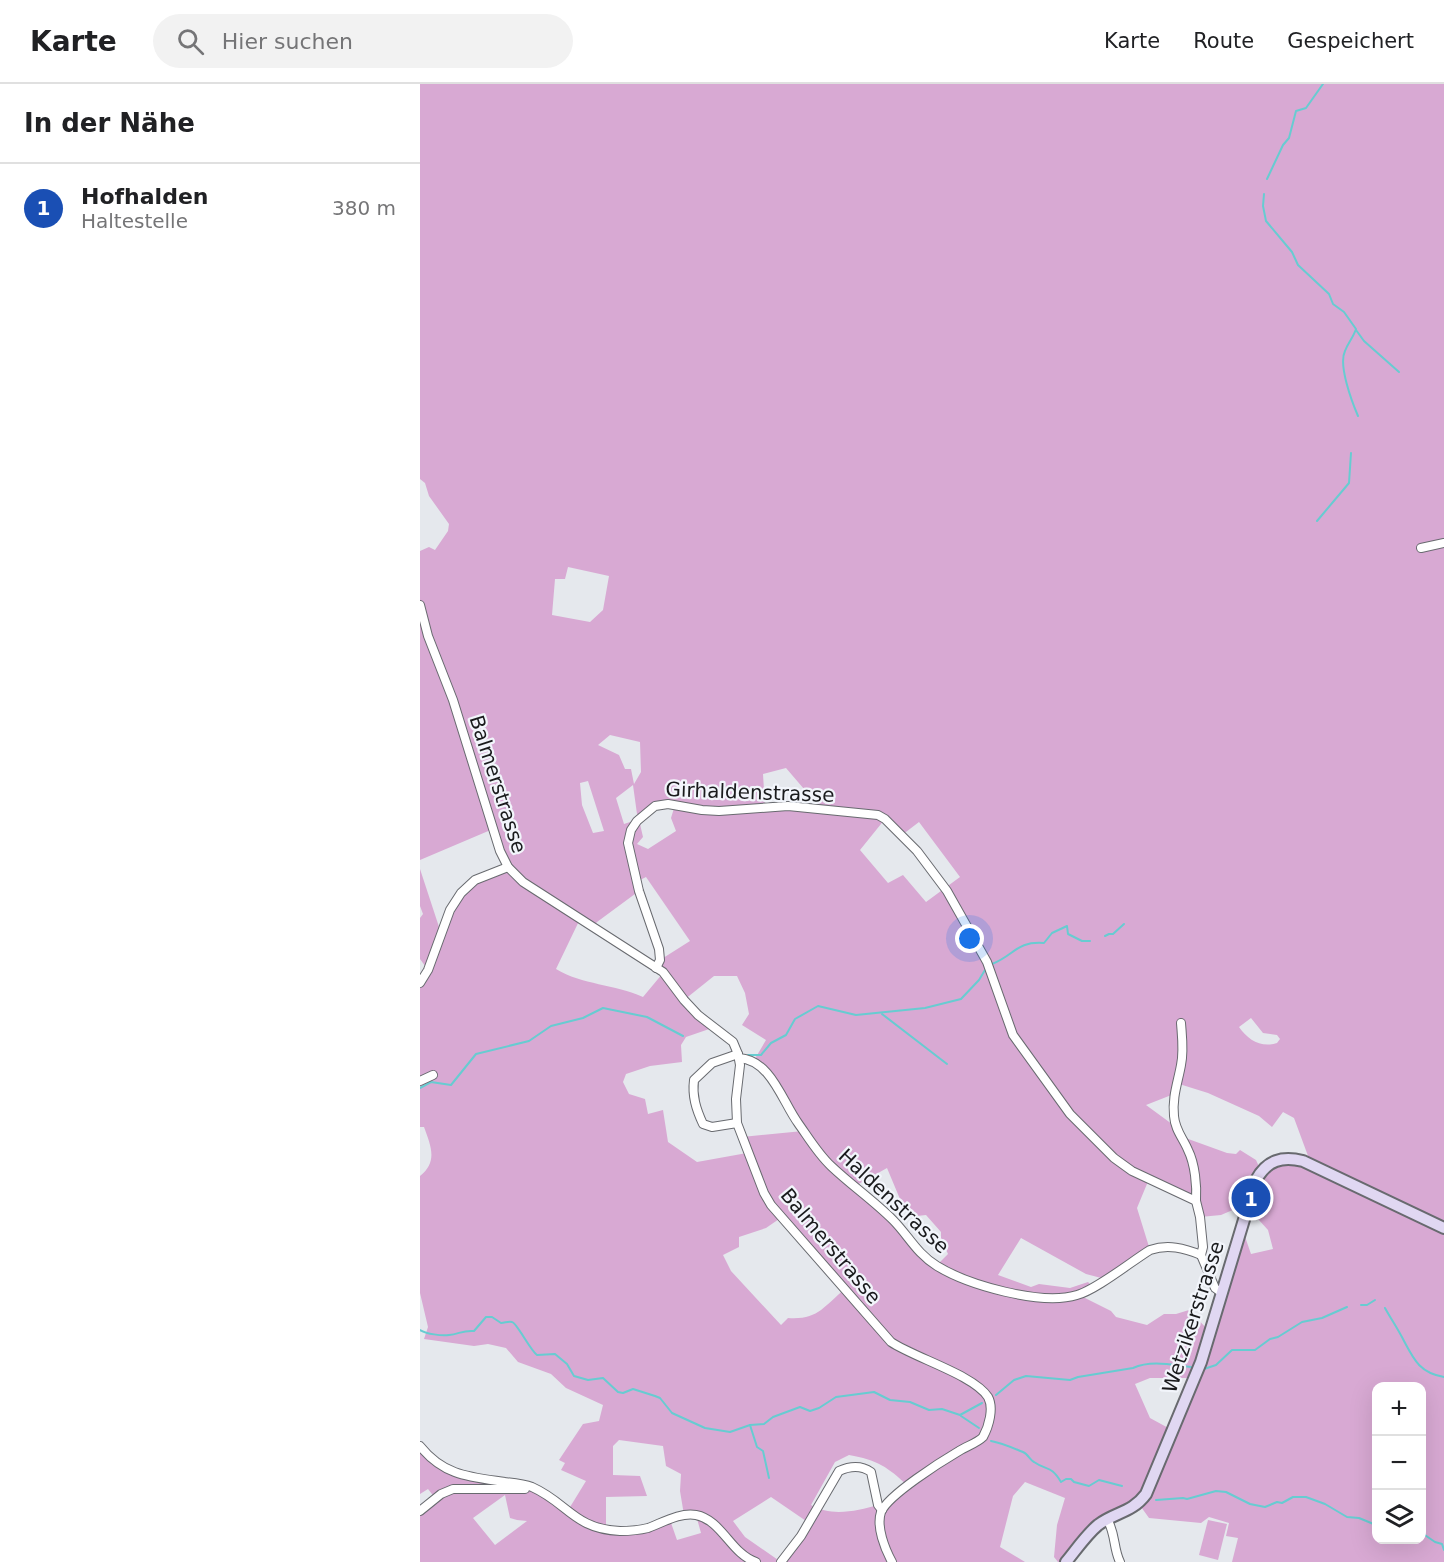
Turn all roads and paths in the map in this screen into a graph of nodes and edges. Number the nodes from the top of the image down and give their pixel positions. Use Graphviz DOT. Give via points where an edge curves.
graph roads {
  1 [pos="1444,543"];
  2 [pos="1421,548"];
  3 [pos="420,605"];
  4 [pos="508,867"];
  5 [pos="656,968"];
  6 [pos="420,983"];
  7 [pos="1180,1023"];
  8 [pos="739,1056"];
  9 [pos="433,1075"];
  10 [pos="420,1081"];
  11 [pos="737,1123"];
  12 [pos="1196,1201"];
  13 [pos="1444,1228"];
  14 [pos="1201,1255"];
  15 [pos="1222,1293"];
  16 [pos="420,1446"];
  17 [pos="530,1486"];
  18 [pos="882,1510"];
  19 [pos="420,1512"];
  20 [pos="1107,1520"];
  21 [pos="756,1562"];
  22 [pos="781,1562"];
  23 [pos="892,1562"];
  24 [pos="1066,1562"];
  25 [pos="1120,1562"];
  1 -- 2 [label="street"];
  3 -- 4 [label="street, Balmerstrasse"];
  4 -- 5 [label="street, Balmerstrasse" via="523,882"];
  4 -- 6 [label="street" via="476,880 461,893"];
  5 -- 8 [label="street, Balmerstrasse" via="699,1015 733,1042"];
  5 -- 12 [label="street, Girhaldenstrasse" via="659,949 628,843 637,821 655,806 668,804 719,811 788,806 878,814 917,851 947,891 987,962 1013,1035 1070,1114 1132,1171"];
  7 -- 12 [label="street" via="1183,1048 1173,1113 1191,1159"];
  8 -- 11 [label="street, Balmerstrasse"];
  8 -- 11 [label="street" via="712,1063 694,1080 693,1089 695,1107 703,1124"];
  8 -- 14 [label="street, Haldenstrasse" via="764,1069 772,1078 790,1112 830,1165 894,1221 919,1253 949,1272 1021,1295 1069,1297 1085,1292 1158,1247"];
  9 -- 10 [label="street"];
  11 -- 18 [label="street, Balmerstrasse" via="771,1205 891,1342 971,1381 989,1398 991,1410 983,1437 946,1458 894,1496"];
  12 -- 14 [label="street"];
  13 -- 15 [label="street, Wetzikerstrasse" via="1303,1161 1284,1158 1266,1166 1256,1180"];
  14 -- 15 [label="street" via="1215,1288"];
  15 -- 20 [label="street, Wetzikerstrasse" via="1196,1378 1146,1494 1128,1511"];
  16 -- 17 [label="street" via="440,1467 455,1473"];
  17 -- 19 [label="street" via="453,1489"];
  17 -- 21 [label="street" via="577,1519 606,1530 645,1529 684,1515 696,1515 714,1524 738,1551"];
  18 -- 22 [label="street" via="871,1472 864,1467 839,1471"];
  18 -- 23 [label="street" via="880,1527"];
  20 -- 24 [label="street, Wetzikerstrasse" via="1090,1532"];
  20 -- 25 [label="street"];
}
